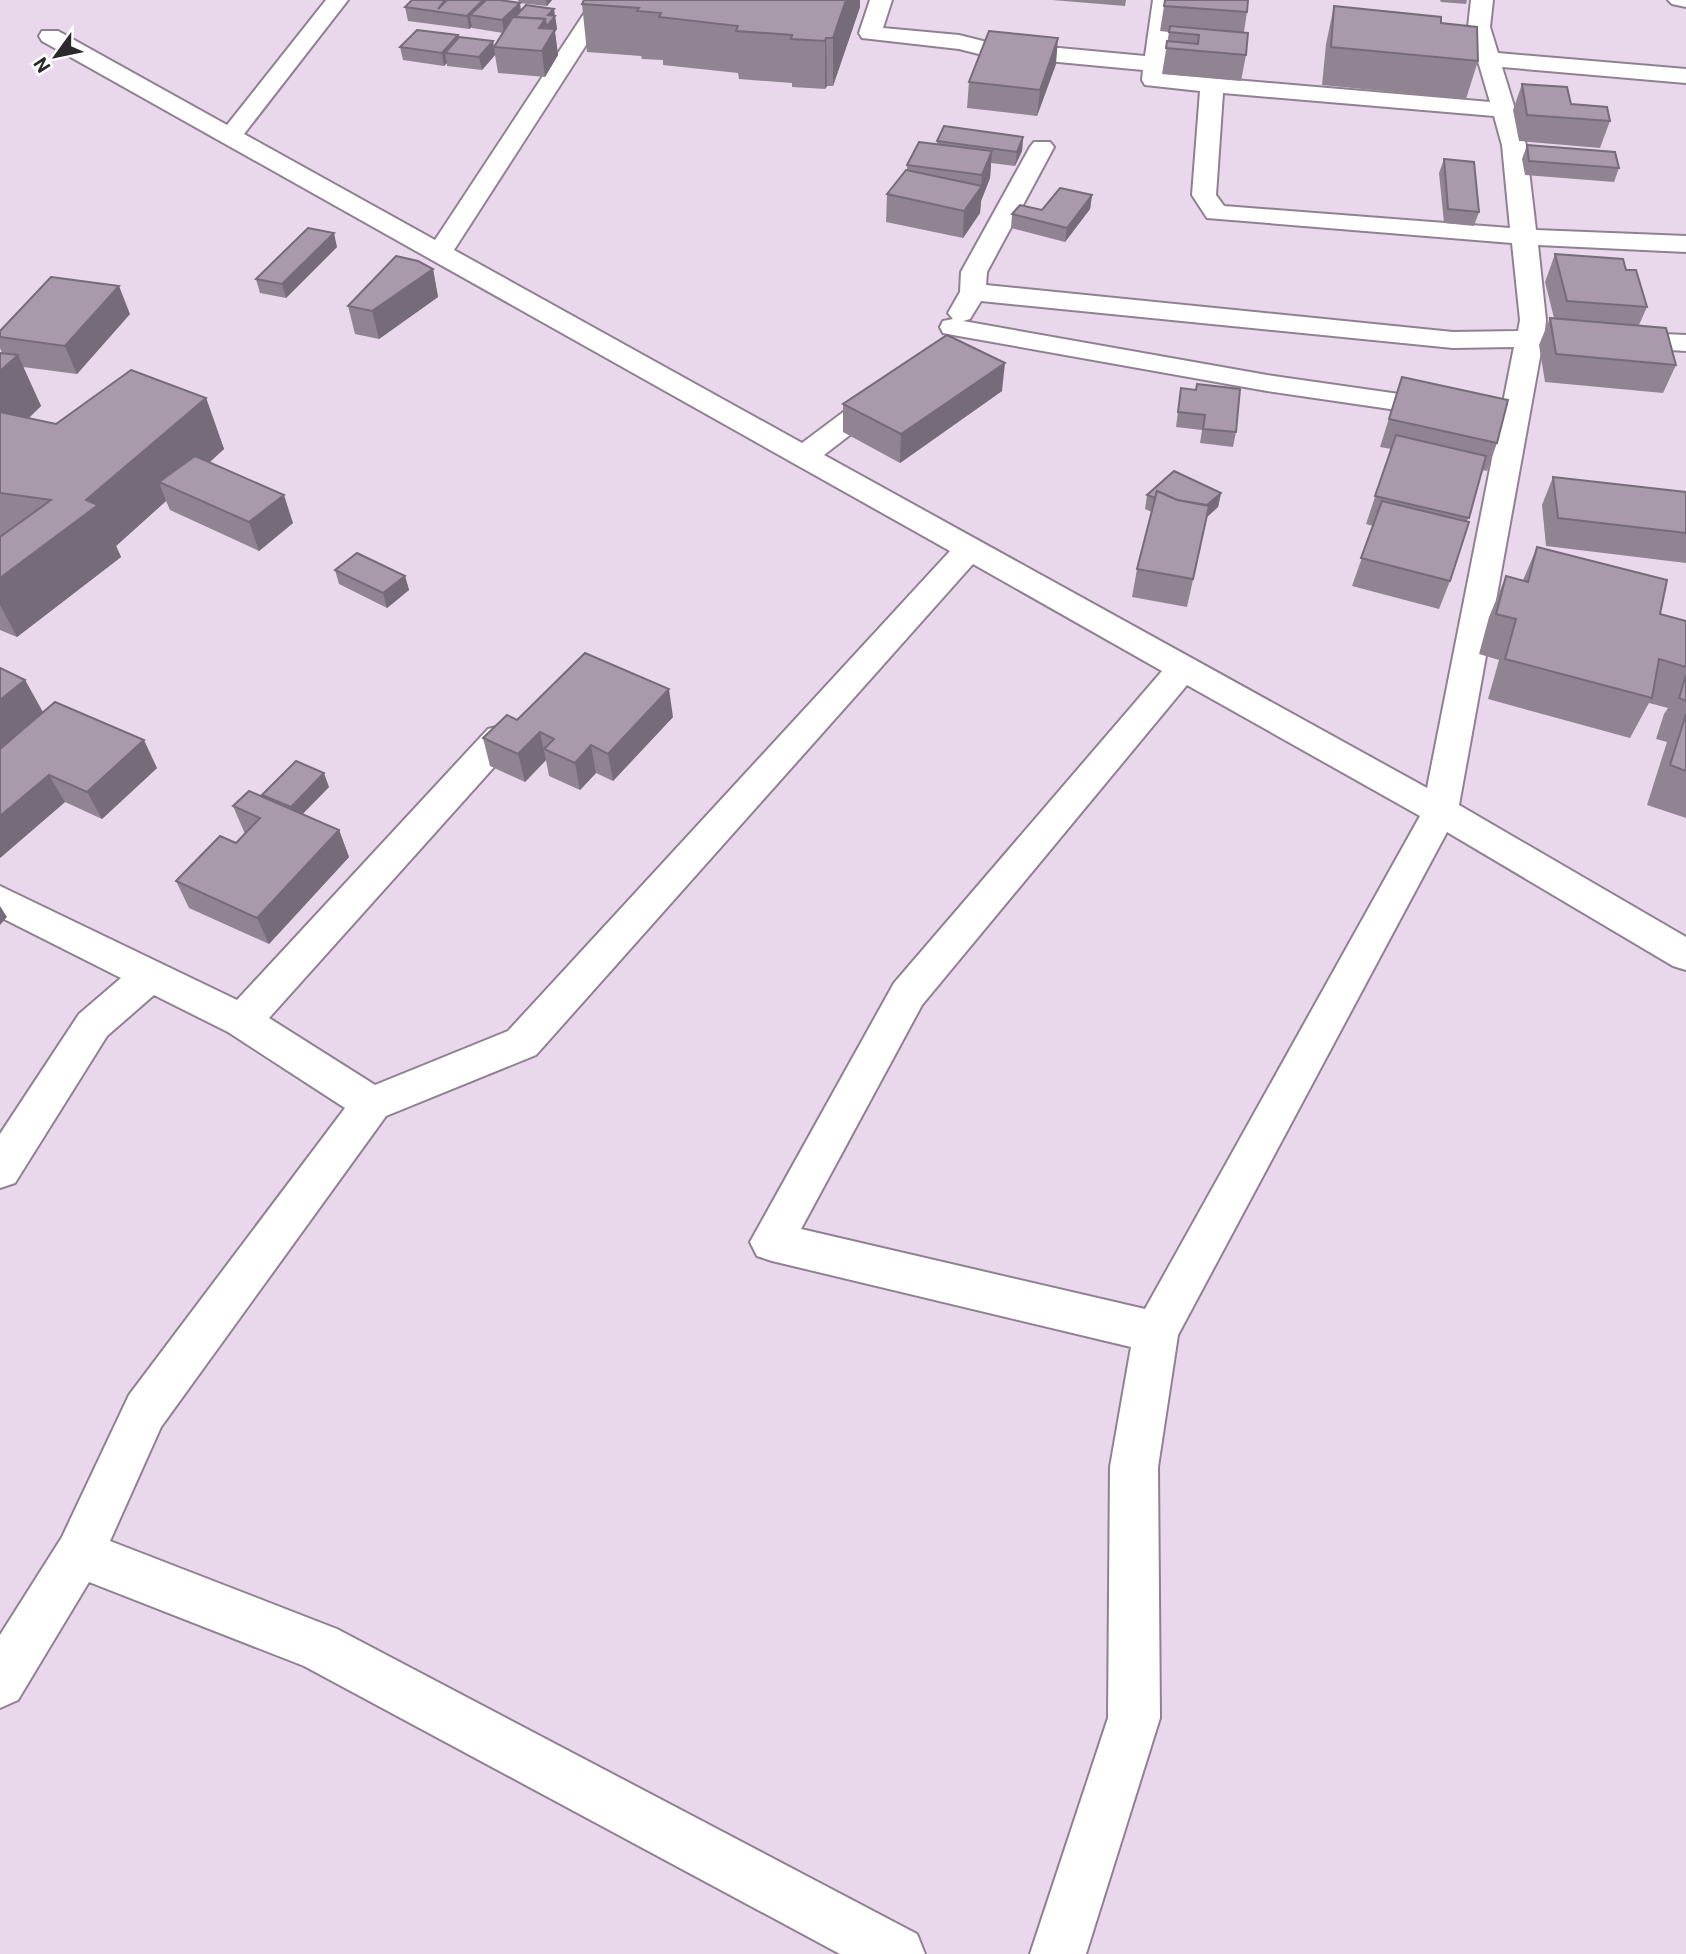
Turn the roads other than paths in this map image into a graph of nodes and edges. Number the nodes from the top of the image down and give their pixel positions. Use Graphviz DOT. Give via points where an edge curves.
graph roads {
  1 [pos="337,0"];
  2 [pos="604,0"];
  3 [pos="875,0"];
  4 [pos="1164,0"];
  5 [pos="1482,0"];
  6 [pos="1679,0"];
  7 [pos="1686,1"];
  8 [pos="50,36"];
  9 [pos="1489,59"];
  10 [pos="1155,64"];
  11 [pos="1686,76"];
  12 [pos="1212,85"];
  13 [pos="1504,110"];
  14 [pos="230,137"];
  15 [pos="1042,147"];
  16 [pos="1526,237"];
  17 [pos="1686,244"];
  18 [pos="439,254"];
  19 [pos="973,292"];
  20 [pos="1530,337"];
  21 [pos="1686,343"];
  22 [pos="906,374"];
  23 [pos="1492,415"];
  24 [pos="802,457"];
  25 [pos="969,550"];
  26 [pos="1183,668"];
  27 [pos="500,738"];
  28 [pos="1440,811"];
  29 [pos="0,900"];
  30 [pos="1686,955"];
  31 [pos="150,975"];
  32 [pos="242,1021"];
  33 [pos="372,1104"];
  34 [pos="0,1170"];
  35 [pos="1156,1332"];
  36 [pos="79,1554"];
  37 [pos="0,1682"];
  38 [pos="897,1954"];
  39 [pos="1058,1954"];
  1 -- 14 [label="street"];
  2 -- 18 [label="street"];
  3 -- 10 [label="street" via="870,33"];
  4 -- 10 [label="street"];
  5 -- 9 [label="street" via="1479,27"];
  6 -- 7 [label="street"];
  8 -- 14 [label="street"];
  9 -- 11 [label="street"];
  9 -- 13 [label="street"];
  10 -- 12 [label="street" via="1153,80"];
  12 -- 13 [label="street"];
  12 -- 16 [label="street" via="1204,195 1216,213"];
  13 -- 16 [label="street" via="1514,145"];
  14 -- 18 [label="street"];
  15 -- 19 [label="street" via="974,272"];
  16 -- 17 [label="street"];
  16 -- 20 [label="street" via="1533,320"];
  18 -- 24 [label="street"];
  19 -- 20 [label="street" via="1453,340"];
  19 -- 23 [label="street" via="944,336"];
  20 -- 21 [label="street"];
  20 -- 23 [label="street"];
  22 -- 24 [label="street"];
  23 -- 28 [label="street"];
  24 -- 25 [label="street"];
  25 -- 26 [label="street"];
  25 -- 33 [label="street" via="522,1043"];
  26 -- 28 [label="street"];
  26 -- 35 [label="street" via="908,994 772,1242"];
  27 -- 32 [label="street"];
  28 -- 30 [label="street"];
  28 -- 35 [label="street"];
  29 -- 31 [label="street"];
  31 -- 32 [label="street"];
  31 -- 34 [label="street" via="93,1025"];
  32 -- 33 [label="street"];
  33 -- 36 [label="street" via="145,1411"];
  35 -- 39 [label="street" via="1134,1467 1134,1718"];
  36 -- 37 [label="street"];
  36 -- 38 [label="street" via="319,1647"];
}
